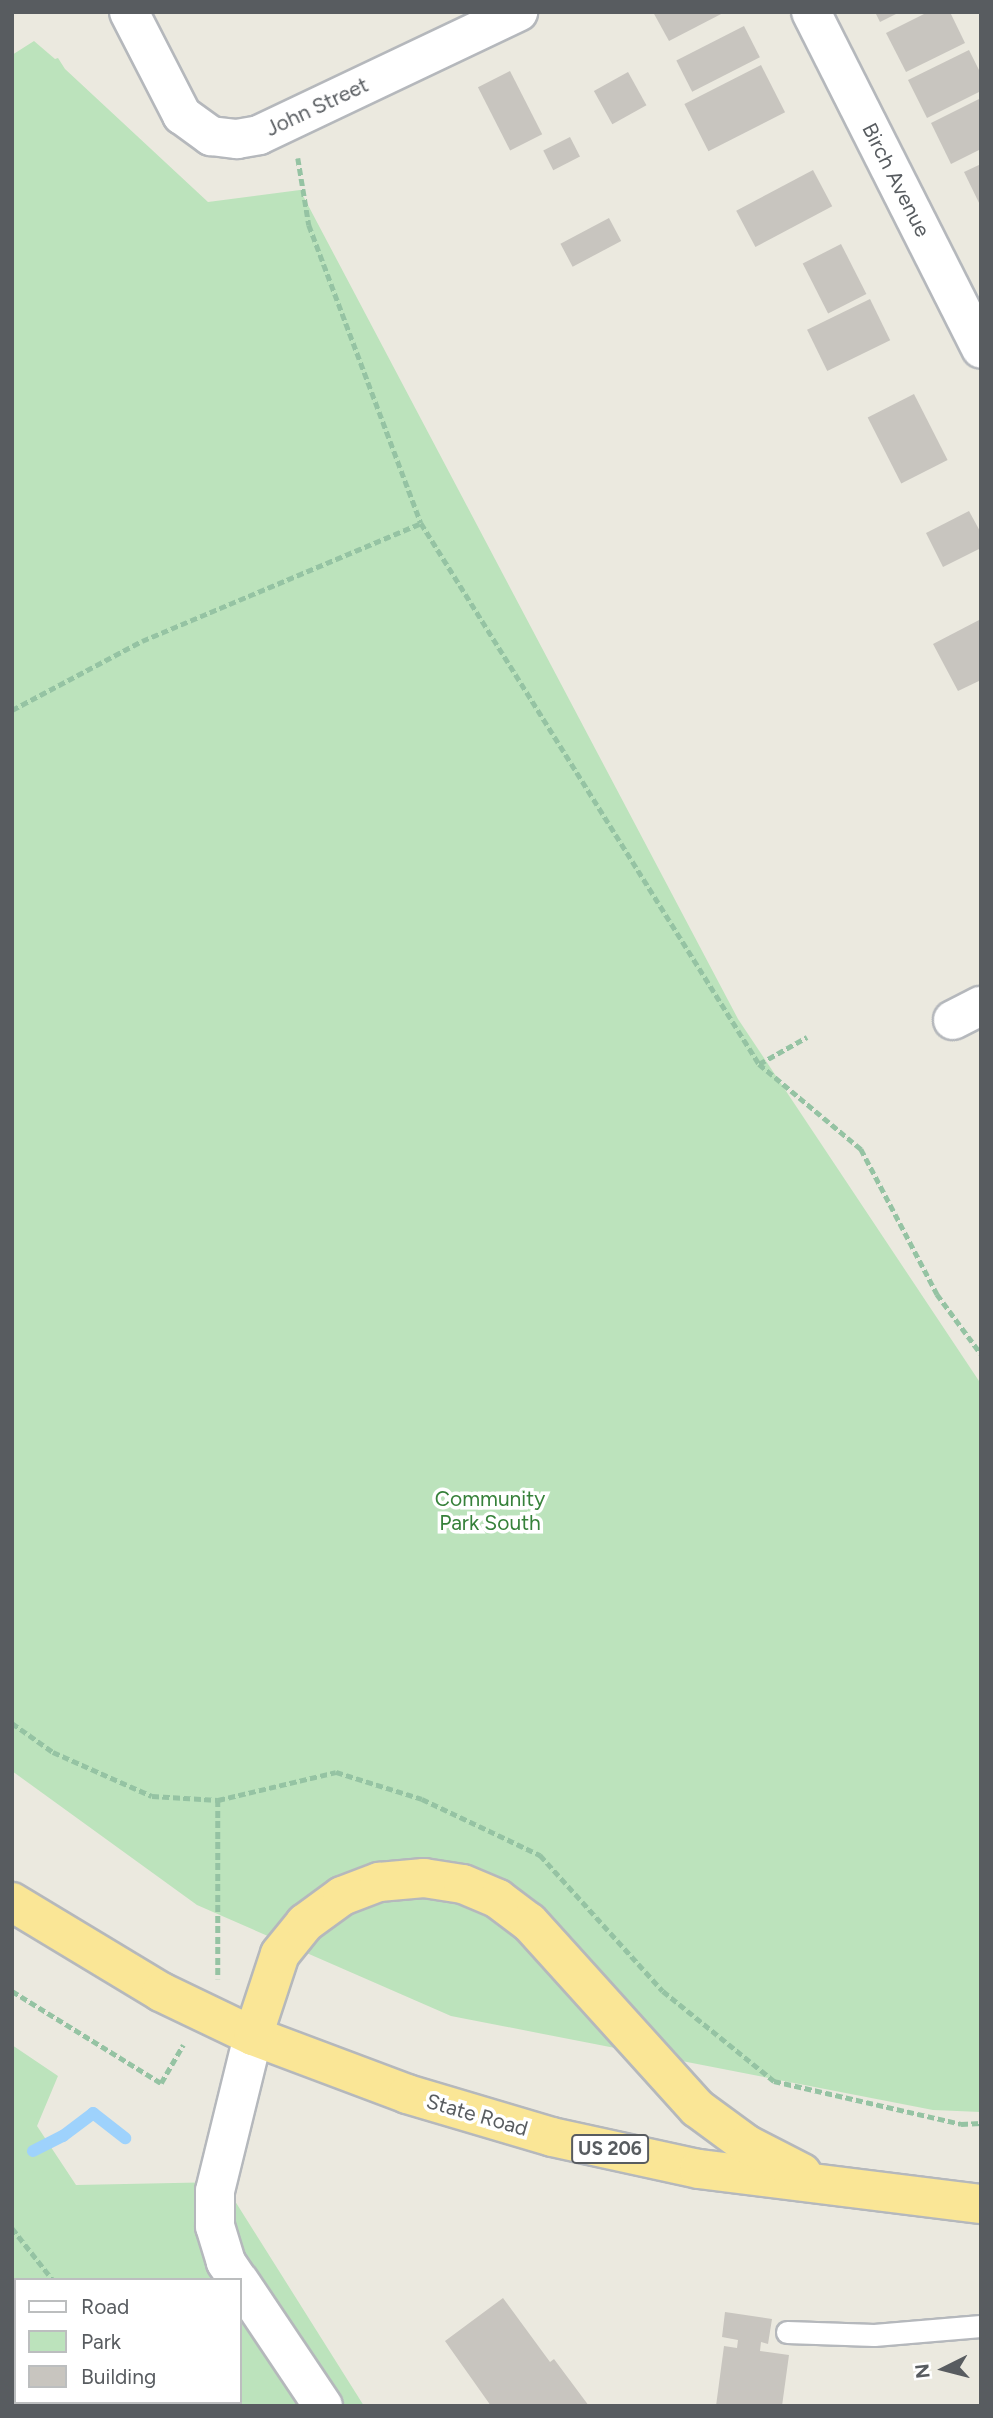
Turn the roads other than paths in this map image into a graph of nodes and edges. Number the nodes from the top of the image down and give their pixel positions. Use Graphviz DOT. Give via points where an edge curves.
graph roads {
  1 [pos="129,12"];
  2 [pos="519,12"];
  3 [pos="811,12"];
  4 [pos="981,348"];
  5 [pos="12,1902"];
  6 [pos="253,2036"];
  7 [pos="871,2193"];
  8 [pos="981,2204"];
  9 [pos="237,2278"];
  10 [pos="242,2285"];
  11 [pos="981,2326"];
  12 [pos="787,2332"];
  13 [pos="323,2406"];
  1 -- 2 [label="street, John Street" via="182,115 211,136 260,135"];
  3 -- 4 [label="street, Birch Avenue"];
  5 -- 6 [label="highway, State Road / US 206" via="50,1929"];
  6 -- 7 [label="highway, State Road / US 206" via="408,2094 552,2137 699,2169"];
  6 -- 7 [label="highway" via="280,1954 305,1923 333,1903 379,1882 424,1878 463,1884 498,1899 529,1922 697,2108 736,2137 800,2172"];
  6 -- 9 [label="street" via="215,2191 215,2226 226,2262"];
  7 -- 8 [label="highway, State Road / US 206"];
  10 -- 13 [label="street"];
  11 -- 12 [label="lane" via="874,2335"];
}
